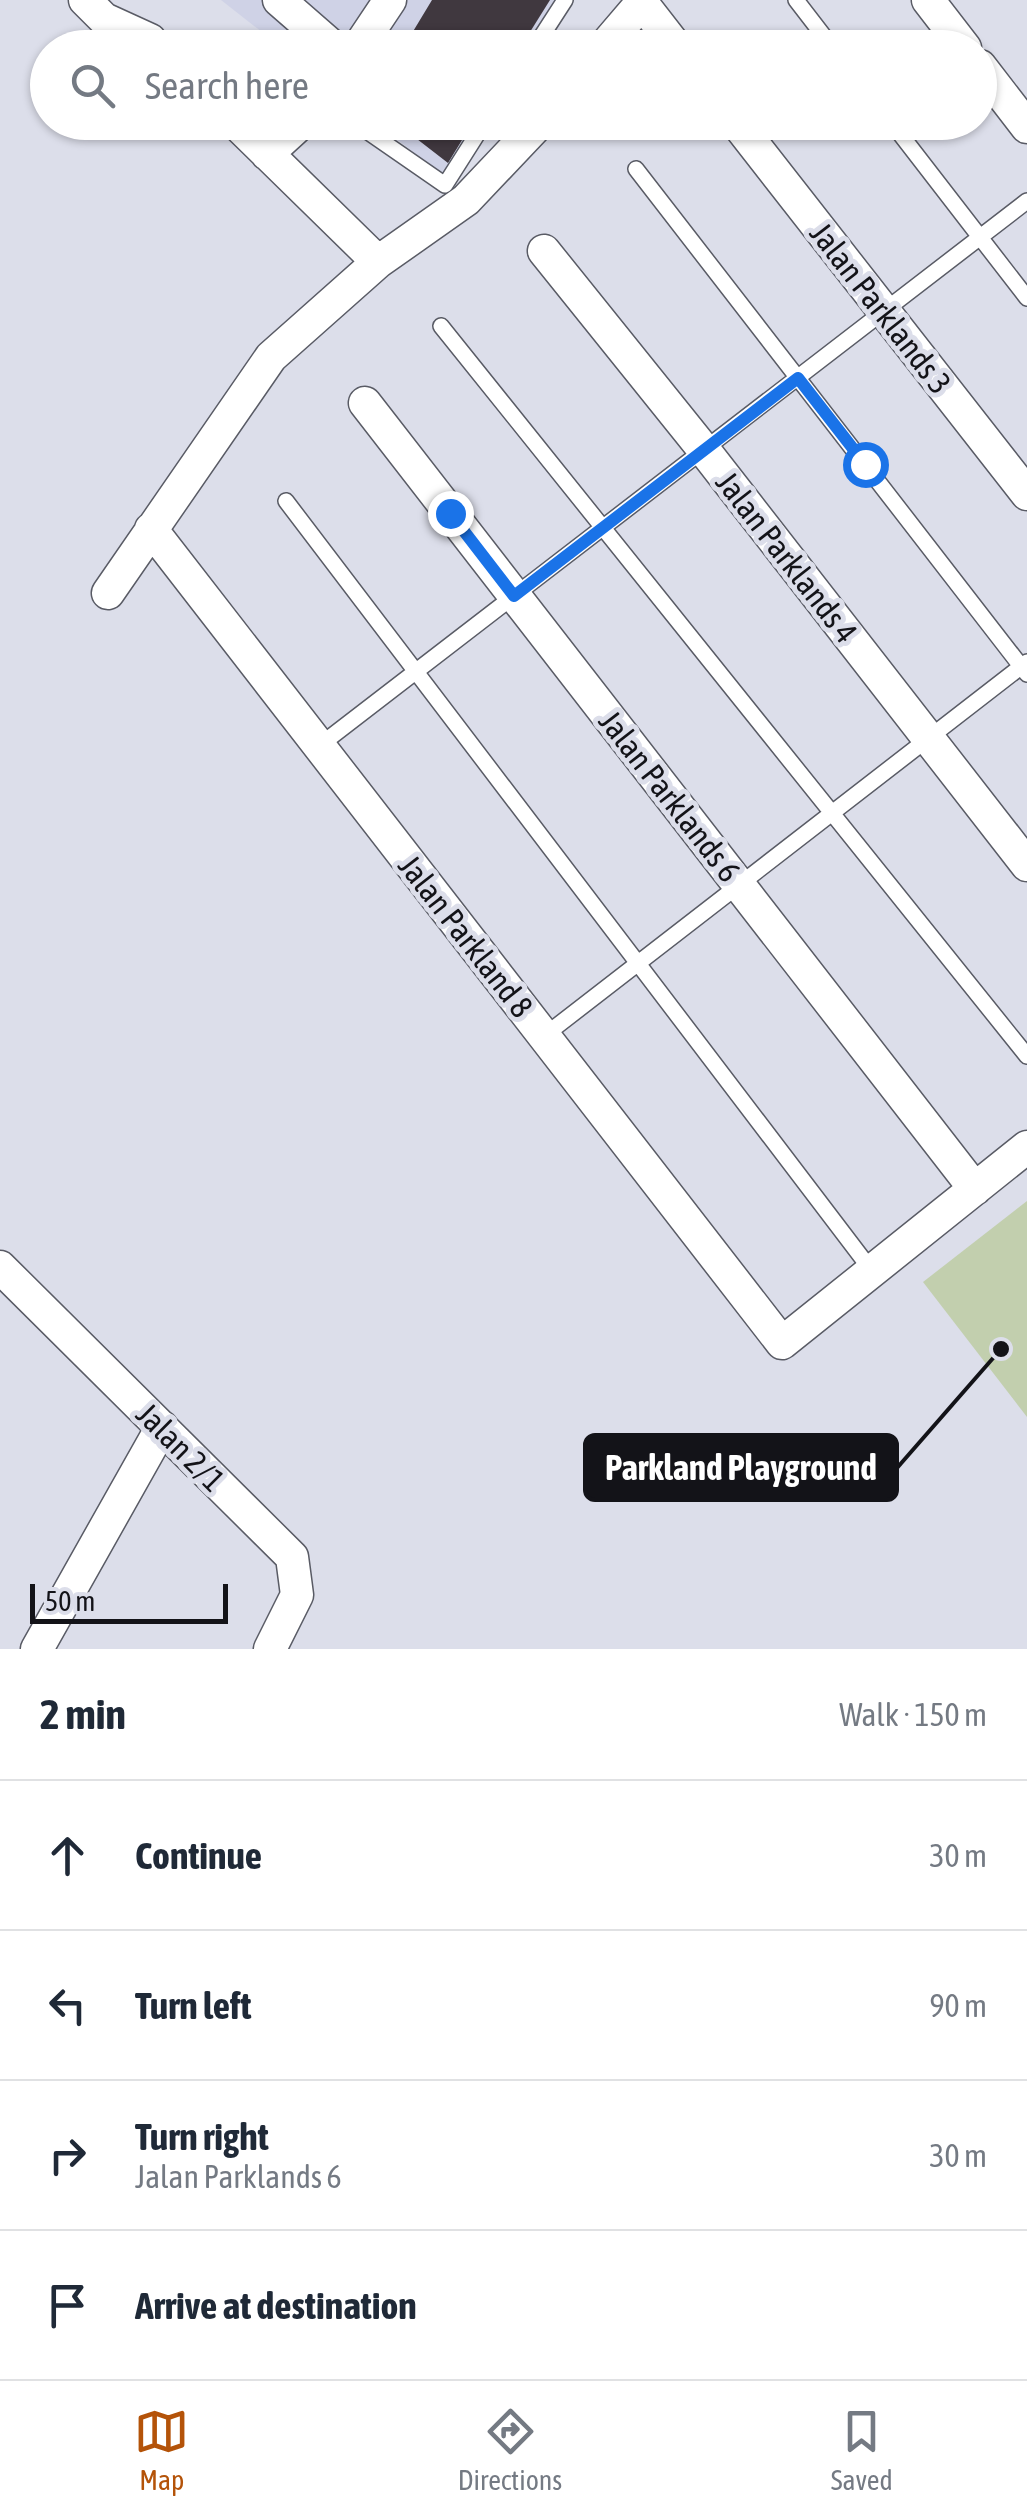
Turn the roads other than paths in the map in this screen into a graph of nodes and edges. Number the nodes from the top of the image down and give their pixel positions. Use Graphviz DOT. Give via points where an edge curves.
graph roads {
  1 [pos="85,0"];
  2 [pos="125,0"];
  3 [pos="279,0"];
  4 [pos="390,0"];
  5 [pos="564,0"];
  6 [pos="796,0"];
  7 [pos="928,0"];
  8 [pos="643,1"];
  9 [pos="126,30"];
  10 [pos="145,30"];
  11 [pos="313,30"];
  12 [pos="370,30"];
  13 [pos="545,30"];
  14 [pos="618,30"];
  15 [pos="664,30"];
  16 [pos="819,30"];
  17 [pos="951,30"];
  18 [pos="997,88"];
  19 [pos="1027,127"];
  20 [pos="253,140"];
  21 [pos="282,140"];
  22 [pos="380,140"];
  23 [pos="474,140"];
  24 [pos="523,140"];
  25 [pos="750,140"];
  26 [pos="905,140"];
  27 [pos="267,154"];
  28 [pos="636,169"];
  29 [pos="1027,201"];
  30 [pos="980,237"];
  31 [pos="544,252"];
  32 [pos="378,262"];
  33 [pos="1027,298"];
  34 [pos="884,311"];
  35 [pos="441,326"];
  36 [pos="798,378"];
  37 [pos="365,404"];
  38 [pos="704,450"];
  39 [pos="1027,494"];
  40 [pos="286,501"];
  41 [pos="603,527"];
  42 [pos="151,529"];
  43 [pos="108,593"];
  44 [pos="514,596"];
  45 [pos="1025,668"];
  46 [pos="416,672"];
  47 [pos="929,738"];
  48 [pos="319,746"];
  49 [pos="832,813"];
  50 [pos="1027,865"];
  51 [pos="739,885"];
  52 [pos="638,964"];
  53 [pos="544,1036"];
  54 [pos="1027,1056"];
  55 [pos="1027,1147"];
  56 [pos="975,1189"];
  57 [pos="872,1271"];
  58 [pos="4,1278"];
  59 [pos="162,1427"];
  60 [pos="37,1649"];
  61 [pos="270,1649"];
  1 -- 9 [label="street"];
  2 -- 10 [label="street"];
  3 -- 11 [label="street"];
  4 -- 12 [label="street"];
  5 -- 13 [label="lane"];
  6 -- 16 [label="lane"];
  7 -- 17 [label="street"];
  8 -- 14 [label="street"];
  8 -- 15 [label="street"];
  18 -- 19 [label="street"];
  20 -- 27 [label="street"];
  21 -- 27 [label="street"];
  22 -- 23 [label="lane" via="445,185"];
  24 -- 32 [label="street" via="466,200"];
  25 -- 34 [label="street, Jalan Parklands 3"];
  26 -- 30 [label="lane"];
  27 -- 32 [label="street"];
  28 -- 36 [label="lane"];
  29 -- 30 [label="lane"];
  30 -- 33 [label="lane"];
  30 -- 34 [label="lane"];
  31 -- 38 [label="street, Jalan Parklands 4"];
  32 -- 42 [label="street" via="271,357"];
  34 -- 36 [label="lane"];
  34 -- 39 [label="street, Jalan Parklands 3"];
  35 -- 41 [label="lane"];
  36 -- 38 [label="lane"];
  36 -- 45 [label="lane"];
  37 -- 44 [label="street, Jalan Parklands 6"];
  38 -- 41 [label="lane"];
  38 -- 47 [label="street, Jalan Parklands 4"];
  40 -- 46 [label="lane"];
  41 -- 44 [label="lane"];
  41 -- 49 [label="lane"];
  42 -- 43 [label="street"];
  42 -- 48 [label="street, Jalan Parkland 8"];
  44 -- 46 [label="lane"];
  44 -- 51 [label="street, Jalan Parklands 6"];
  45 -- 47 [label="lane"];
  46 -- 48 [label="lane"];
  46 -- 52 [label="lane"];
  47 -- 49 [label="lane"];
  47 -- 50 [label="street, Jalan Parklands 4"];
  48 -- 53 [label="street, Jalan Parkland 8"];
  49 -- 51 [label="lane"];
  49 -- 54 [label="lane"];
  51 -- 52 [label="lane"];
  51 -- 56 [label="street, Jalan Parklands 6"];
  52 -- 53 [label="lane"];
  52 -- 57 [label="lane"];
  53 -- 57 [label="street, Jalan Parkland 8" via="782,1343"];
  55 -- 56 [label="street"];
  56 -- 57 [label="street"];
  58 -- 59 [label="street, Jalan 2/1"];
  59 -- 60 [label="street"];
  59 -- 61 [label="street, Jalan 2/1" via="292,1556 297,1595"];
}
